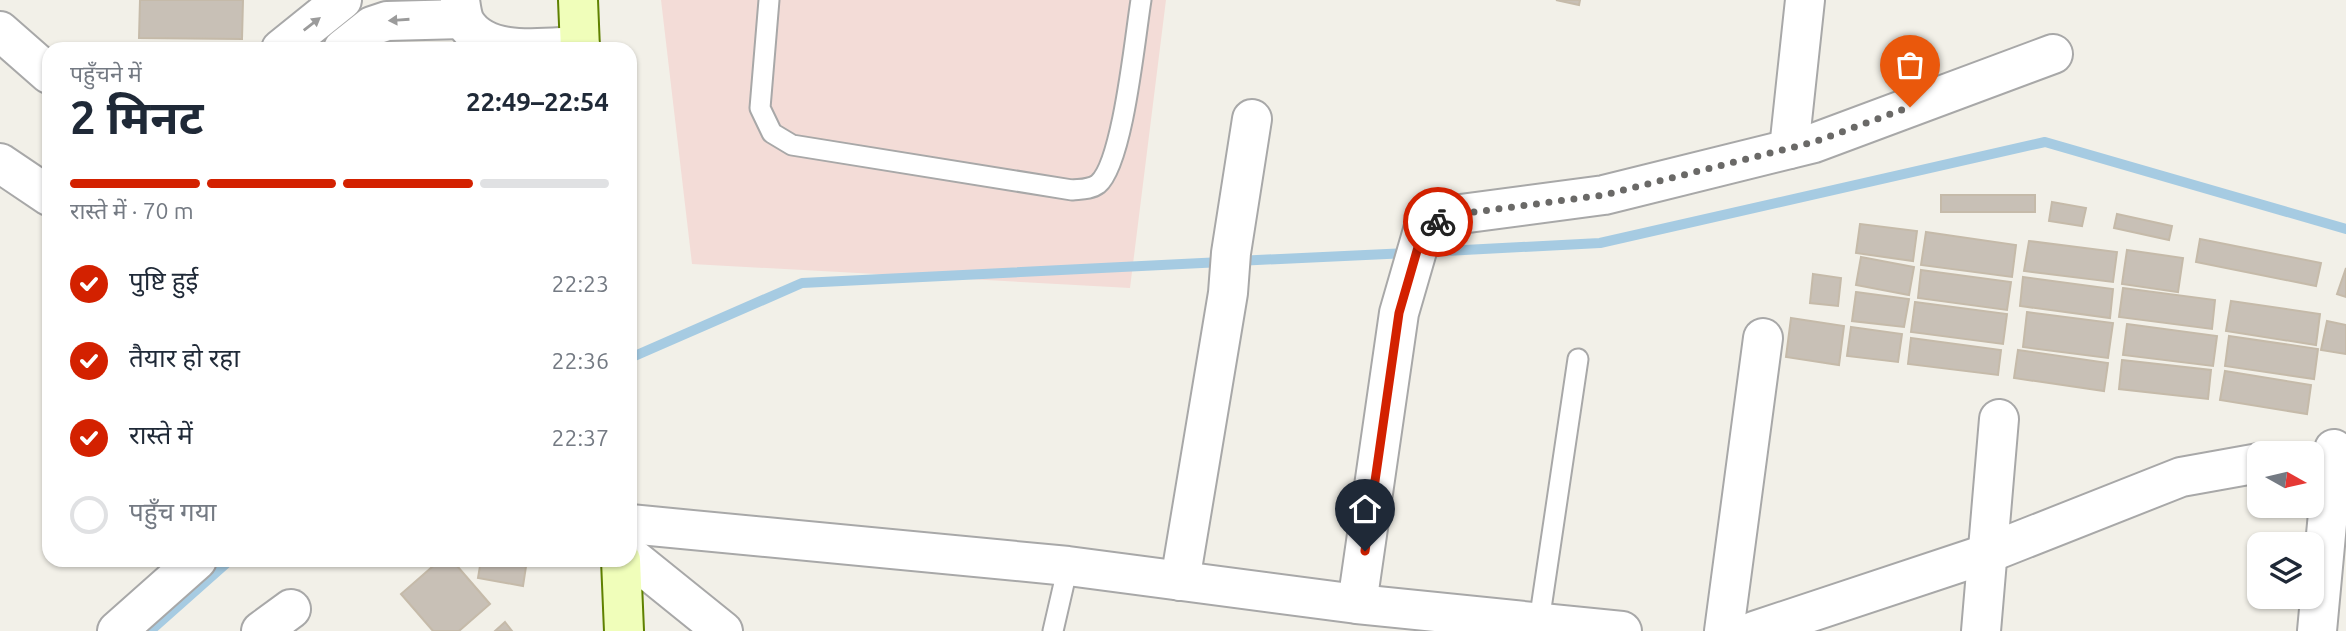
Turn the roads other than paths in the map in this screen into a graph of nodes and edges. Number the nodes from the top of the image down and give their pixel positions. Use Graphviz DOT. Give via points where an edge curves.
graph roads {
  1 [pos="342,0"];
  2 [pos="578,0"];
  3 [pos="769,0"];
  4 [pos="1141,0"];
  5 [pos="1805,0"];
  6 [pos="462,10"];
  7 [pos="0,31"];
  8 [pos="290,42"];
  9 [pos="352,42"];
  10 [pos="490,42"];
  11 [pos="580,42"];
  12 [pos="2053,54"];
  13 [pos="42,68"];
  14 [pos="1252,119"];
  15 [pos="1789,149"];
  16 [pos="0,163"];
  17 [pos="42,191"];
  18 [pos="1763,338"];
  19 [pos="1578,359"];
  20 [pos="1999,419"];
  21 [pos="2330,451"];
  22 [pos="2247,465"];
  23 [pos="637,525"];
  24 [pos="1986,554"];
  25 [pos="637,562"];
  26 [pos="1068,566"];
  27 [pos="189,567"];
  28 [pos="621,567"];
  29 [pos="1180,581"];
  30 [pos="1357,604"];
  31 [pos="291,609"];
  32 [pos="1539,622"];
  33 [pos="117,631"];
  34 [pos="261,631"];
  35 [pos="624,631"];
  36 [pos="723,631"];
  37 [pos="1053,631"];
  38 [pos="1622,631"];
  39 [pos="1724,631"];
  40 [pos="1754,631"];
  41 [pos="1981,631"];
  42 [pos="2316,631"];
  8 -- 1 [label="street, one-way"];
  2 -- 11 [label="street"];
  3 -- 4 [label="lane" via="760,108 772,134 792,145 1072,190 1098,184 1118,144"];
  5 -- 15 [label="street"];
  6 -- 9 [label="street, one-way" via="387,21"];
  6 -- 10 [label="street" via="474,34"];
  7 -- 13 [label="street"];
  12 -- 15 [label="street"];
  14 -- 29 [label="street"];
  15 -- 30 [label="street" via="1604,195 1452,215 1419,246 1399,313"];
  16 -- 17 [label="street"];
  18 -- 39 [label="street"];
  19 -- 32 [label="lane"];
  20 -- 24 [label="street"];
  21 -- 42 [label="street"];
  22 -- 24 [label="street" via="2181,477"];
  23 -- 26 [label="street"];
  24 -- 40 [label="street"];
  24 -- 41 [label="street"];
  25 -- 36 [label="street"];
  26 -- 29 [label="street"];
  26 -- 37 [label="lane"];
  27 -- 33 [label="street"];
  28 -- 35 [label="street"];
  29 -- 30 [label="street"];
  30 -- 32 [label="street"];
  31 -- 34 [label="street"];
  32 -- 38 [label="street"];
}
